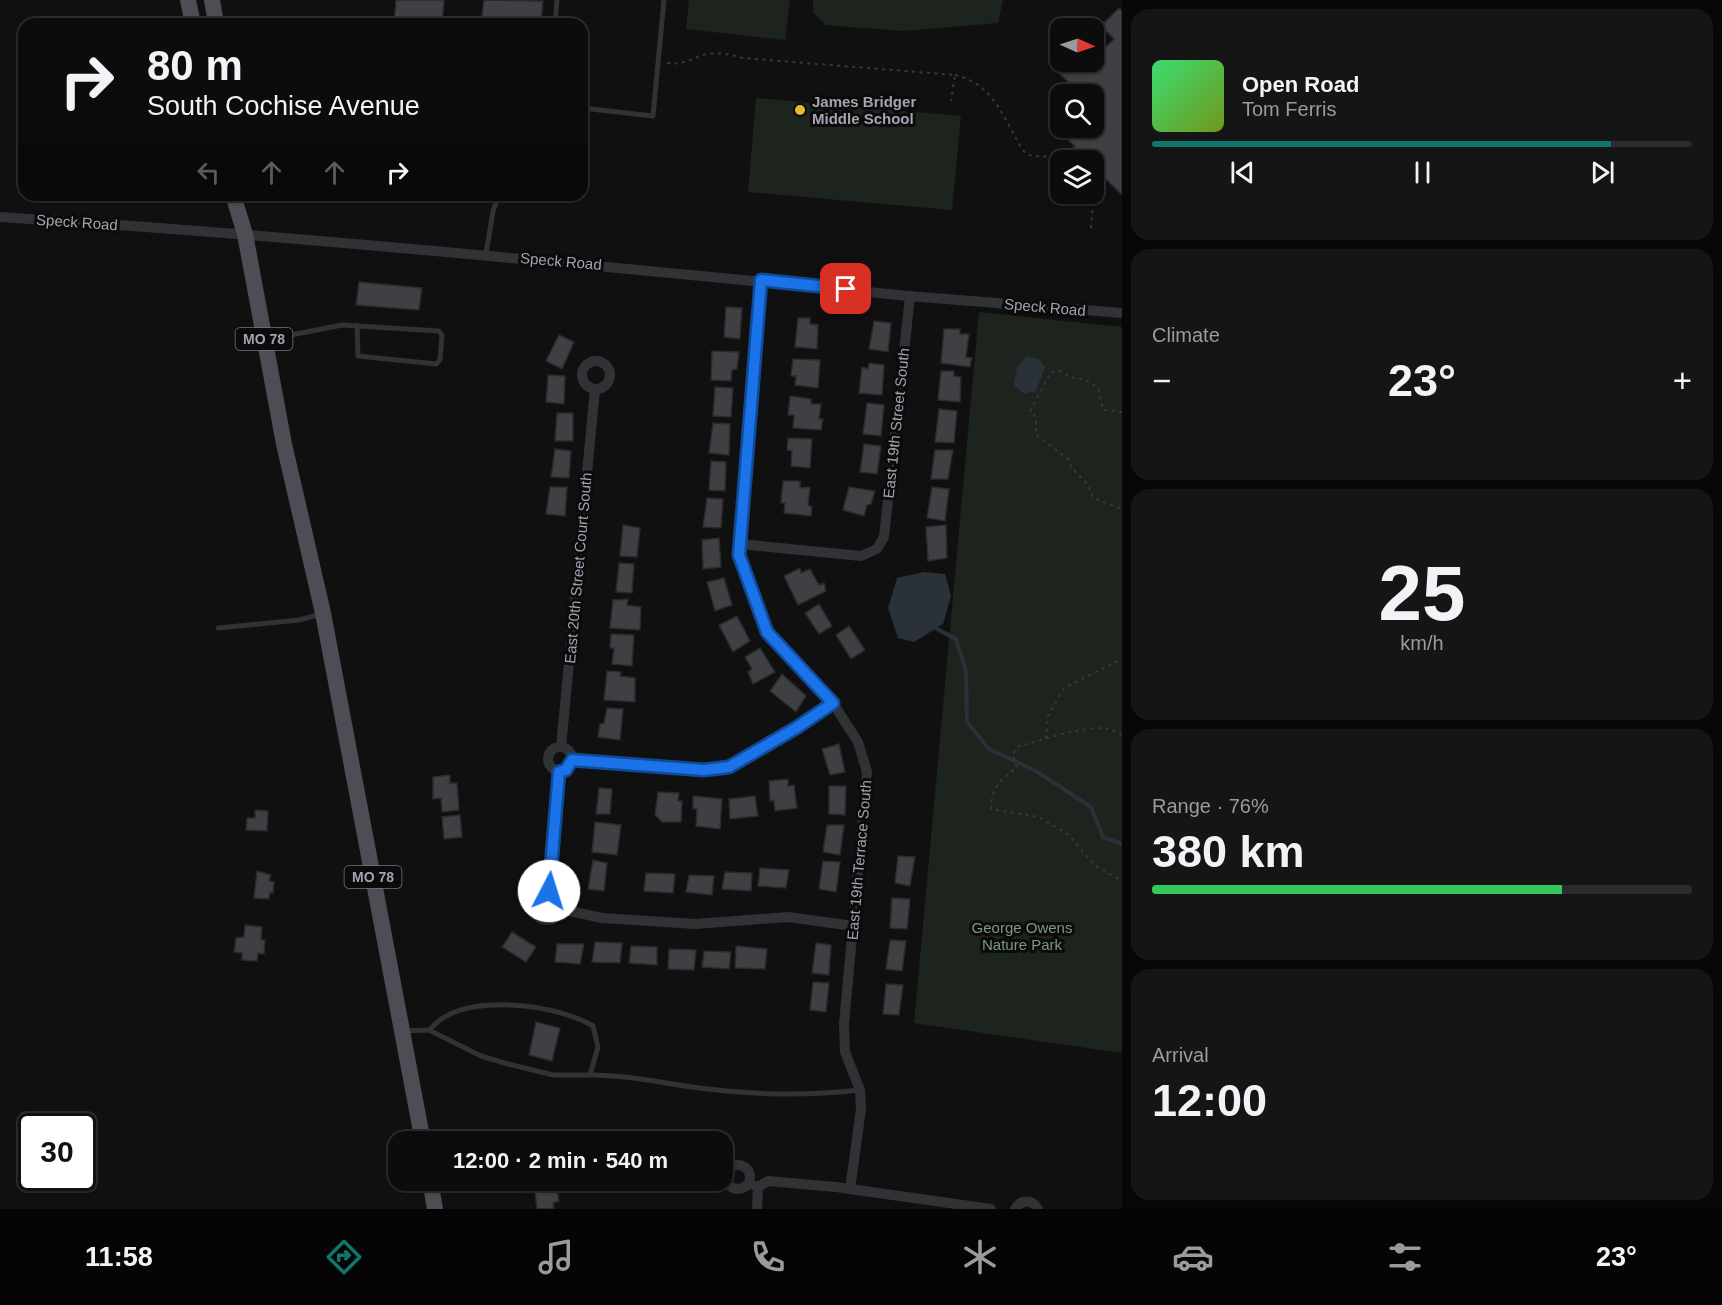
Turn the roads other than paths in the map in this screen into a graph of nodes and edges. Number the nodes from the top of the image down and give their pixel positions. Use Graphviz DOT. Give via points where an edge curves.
graph roads {
  1 [pos="188,0"];
  2 [pos="212,0"];
  3 [pos="557,0"];
  4 [pos="664,0"];
  5 [pos="192,18"];
  6 [pos="215,18"];
  7 [pos="556,18"];
  8 [pos="588,109"];
  9 [pos="235,201"];
  10 [pos="243,201"];
  11 [pos="497,201"];
  12 [pos="0,217"];
  13 [pos="244,234"];
  14 [pos="486,254"];
  15 [pos="761,280"];
  16 [pos="910,296"];
  17 [pos="1122,313"];
  18 [pos="357,325"];
  19 [pos="265,341"];
  20 [pos="595,388"];
  21 [pos="740,544"];
  22 [pos="323,613"];
  23 [pos="218,628"];
  24 [pos="833,703"];
  25 [pos="561,747"];
  26 [pos="572,760"];
  27 [pos="559,772"];
  28 [pos="549,891"];
  29 [pos="561,909"];
  30 [pos="854,926"];
  31 [pos="429,1030"];
  32 [pos="402,1031"];
  33 [pos="590,1075"];
  34 [pos="860,1090"];
  35 [pos="421,1131"];
  36 [pos="850,1189"];
  37 [pos="432,1191"];
  38 [pos="435,1209"];
  39 [pos="757,1209"];
  40 [pos="991,1209"];
  41 [pos="1015,1209"];
  42 [pos="1038,1209"];
  1 -- 5 [label="main road"];
  2 -- 6 [label="main road"];
  3 -- 7 [label="lane"];
  4 -- 8 [label="lane" via="653,116"];
  9 -- 13 [label="main road, MO 78"];
  10 -- 13 [label="main road, MO 78"];
  11 -- 14 [label="lane"];
  12 -- 13 [label="street, Speck Road"];
  13 -- 14 [label="street, Speck Road"];
  13 -- 19 [label="main road, MO 78"];
  14 -- 15 [label="street, Speck Road"];
  15 -- 16 [label="street, Speck Road"];
  15 -- 21 [label="street, East 19th Terrace South"];
  16 -- 17 [label="street, Speck Road"];
  16 -- 21 [label="street, East 19th Street South" via="884,537 877,549 861,556"];
  18 -- 18 [label="lane" via="439,331 440,360 436,364 358,356"];
  18 -- 19 [label="lane" via="342,324"];
  19 -- 22 [label="main road, MO 78"];
  20 -- 25 [label="street, East 20th Street Court South"];
  21 -- 24 [label="street, East 19th Terrace South" via="743,571 767,632"];
  22 -- 23 [label="lane" via="299,620"];
  22 -- 32 [label="main road, MO 78"];
  24 -- 26 [label="street" via="729,767 704,770"];
  24 -- 30 [label="street, East 19th Terrace South" via="858,742 867,772"];
  25 -- 26 [label="street"];
  25 -- 27 [label="street, East 20th Street Court South" via="548,756 551,768"];
  26 -- 27 [label="street" via="566,770"];
  27 -- 28 [label="street, East 20th Street Court South"];
  28 -- 29 [label="street" via="559,897"];
  28 -- 29 [label="street" via="536,896 534,912 540,919 549,920 557,917"];
  29 -- 30 [label="street" via="602,918 696,924 788,917"];
  30 -- 34 [label="street, East 19th Terrace South" via="845,1052"];
  31 -- 32 [label="lane"];
  31 -- 33 [label="lane" via="481,1056 508,1064 553,1075"];
  31 -- 33 [label="lane" via="443,1017 479,1005 512,1004 579,1018 592,1026 598,1047"];
  32 -- 35 [label="main road, MO 78"];
  33 -- 34 [label="lane" via="621,1075 700,1088 772,1094 819,1095"];
  34 -- 36 [label="street, East 19th Terrace South"];
  36 -- 39 [label="street" via="768,1181 754,1185"];
  36 -- 40 [label="street"];
  37 -- 38 [label="main road"];
  41 -- 42 [label="street" via="1026,1201"];
}
